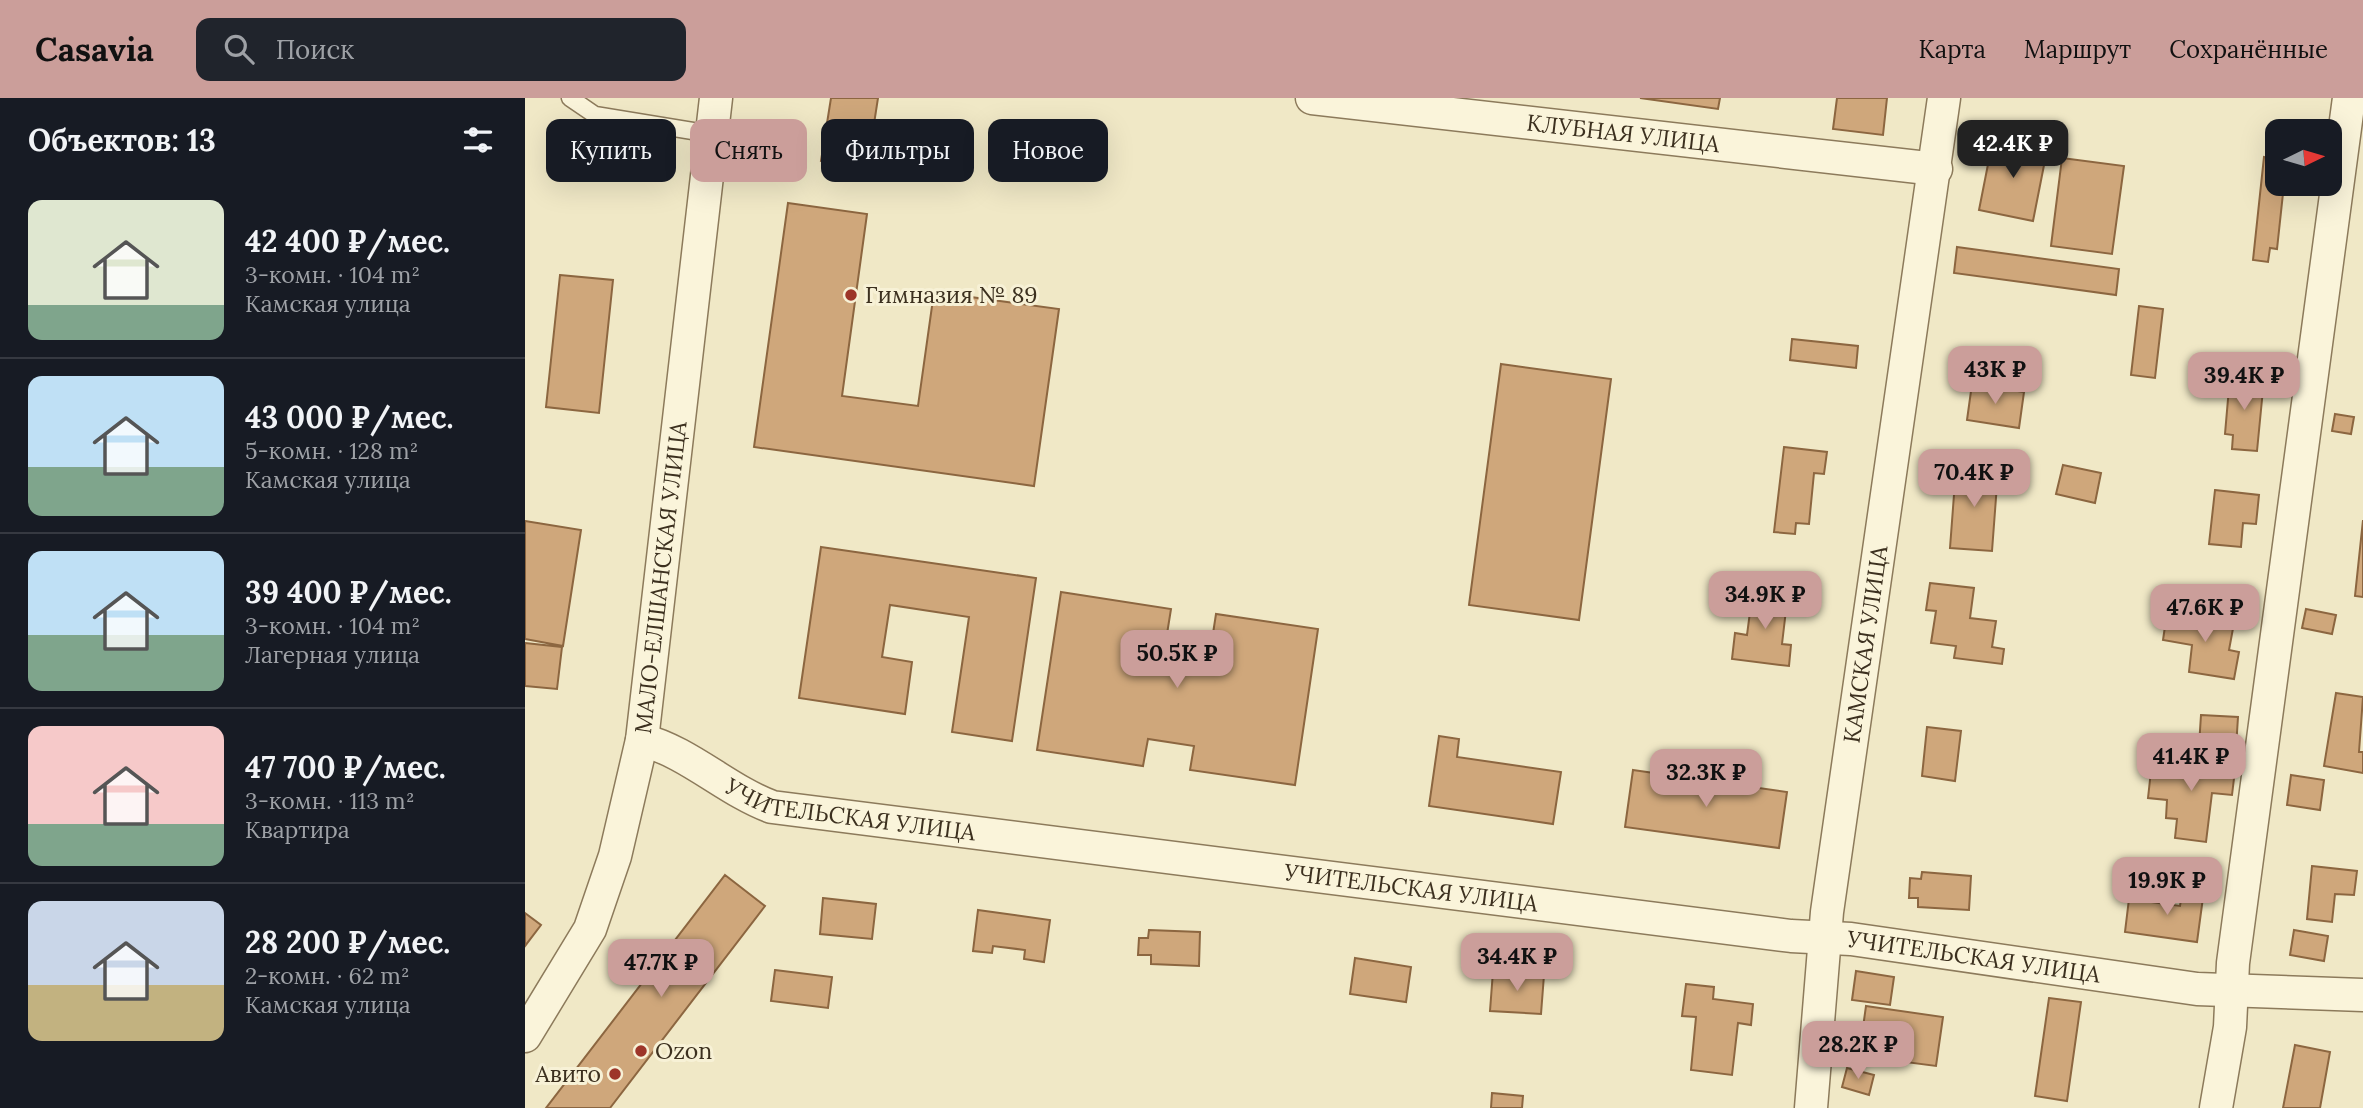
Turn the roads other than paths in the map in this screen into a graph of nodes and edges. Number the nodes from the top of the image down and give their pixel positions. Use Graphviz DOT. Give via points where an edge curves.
graph roads {
  1 [pos="570,98"];
  2 [pos="716,98"];
  3 [pos="1312,98"];
  4 [pos="1944,98"];
  5 [pos="2349,98"];
  6 [pos="713,119"];
  7 [pos="690,131"];
  8 [pos="1936,169"];
  9 [pos="706,182"];
  10 [pos="642,740"];
  11 [pos="1826,937"];
  12 [pos="2232,992"];
  13 [pos="2363,995"];
  14 [pos="525,1035"];
  15 [pos="1811,1108"];
  16 [pos="2216,1108"];
  1 -- 7 [label="lane" via="595,115"];
  2 -- 6 [label="street, МАЛО-ЕЛШАНСКАЯ УЛИЦА"];
  3 -- 8 [label="street, КЛУБНАЯ УЛИЦА"];
  4 -- 8 [label="street, КАМСКАЯ УЛИЦА"];
  5 -- 12 [label="street"];
  8 -- 11 [label="street, КАМСКАЯ УЛИЦА"];
  9 -- 10 [label="street, МАЛО-ЕЛШАНСКАЯ УЛИЦА"];
  10 -- 11 [label="street, УЧИТЕЛЬСКАЯ УЛИЦА" via="663,746 750,799 772,807"];
  10 -- 14 [label="street, МАЛО-ЕЛШАНСКАЯ УЛИЦА" via="615,856 590,929"];
  11 -- 12 [label="street, УЧИТЕЛЬСКАЯ УЛИЦА"];
  11 -- 15 [label="street, КАМСКАЯ УЛИЦА"];
  12 -- 13 [label="street, УЧИТЕЛЬСКАЯ УЛИЦА"];
  12 -- 16 [label="street"];
}
